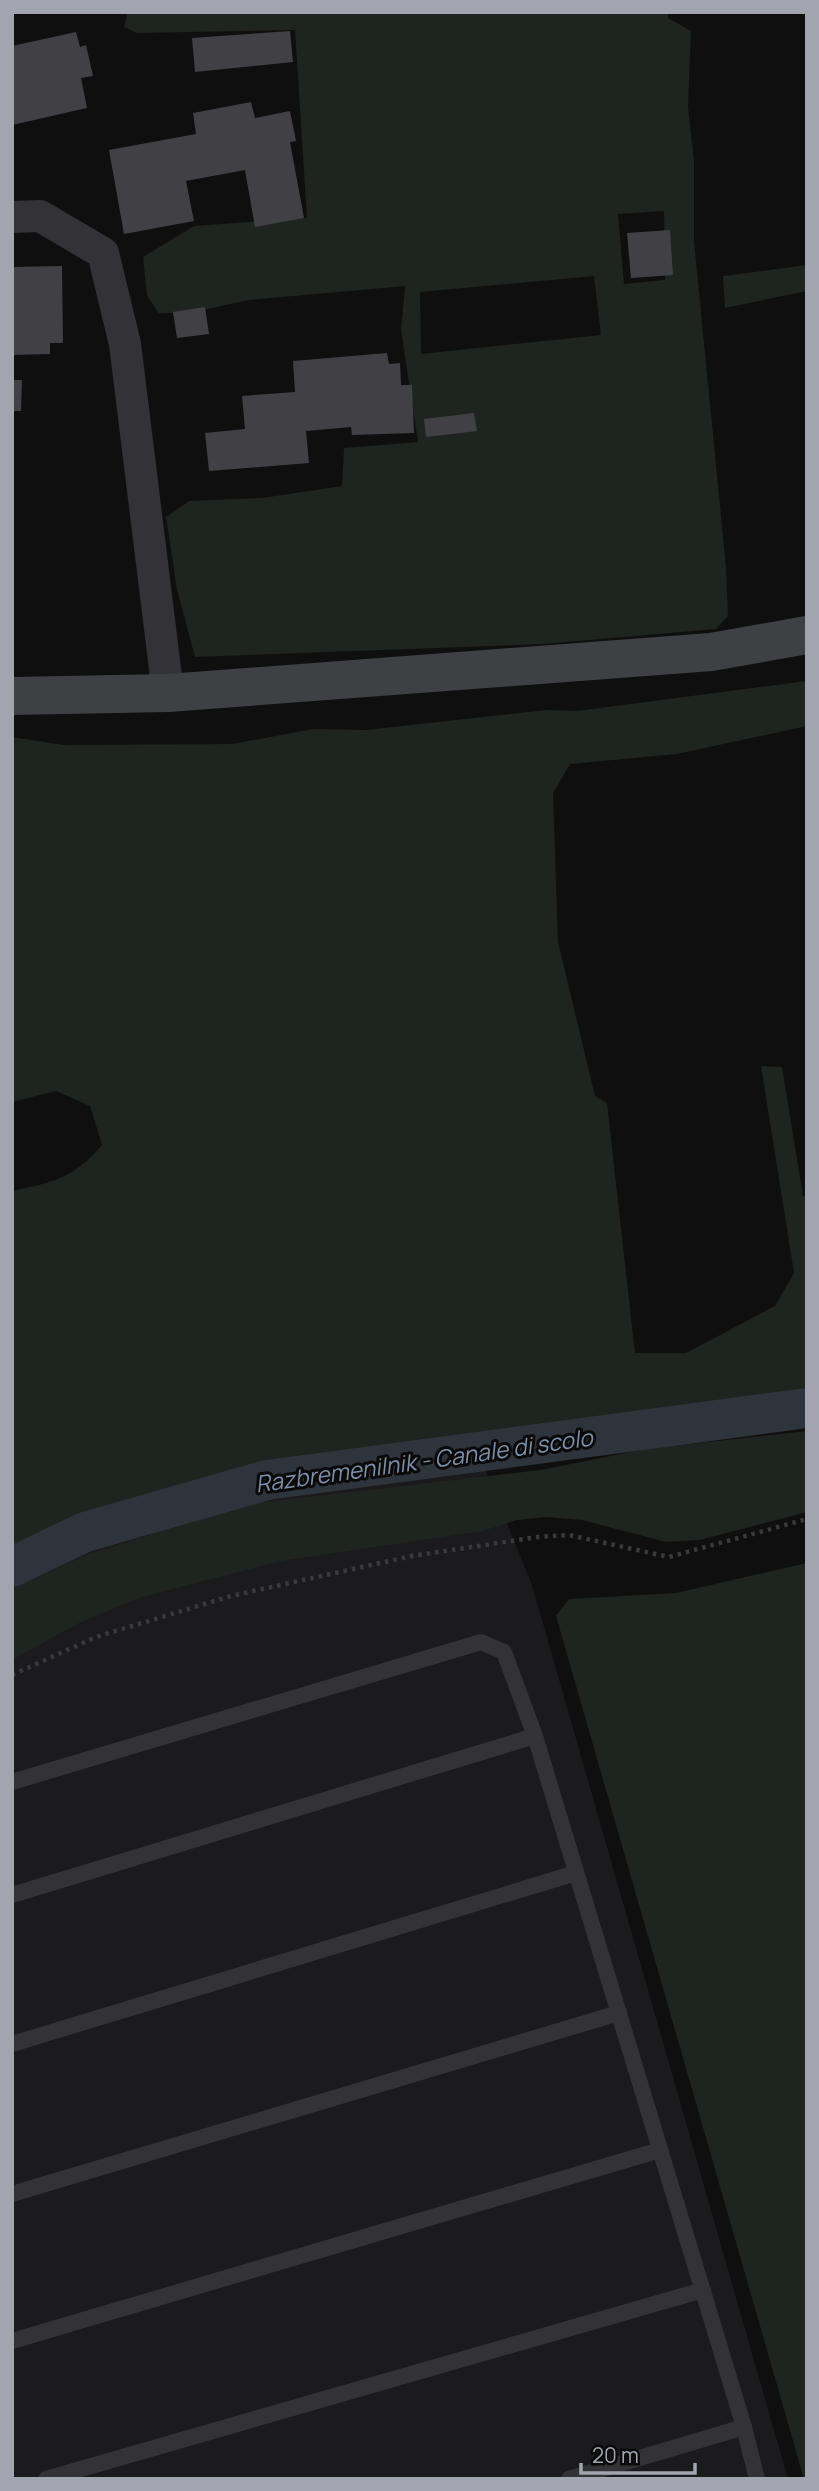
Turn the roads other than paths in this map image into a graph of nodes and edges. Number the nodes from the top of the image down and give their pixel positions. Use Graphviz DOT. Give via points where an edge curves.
graph roads {
  1 [pos="12,217"];
  2 [pos="807,635"];
  3 [pos="168,693"];
  4 [pos="12,696"];
  5 [pos="535,1736"];
  6 [pos="12,1782"];
  7 [pos="576,1873"];
  8 [pos="12,1895"];
  9 [pos="619,2013"];
  10 [pos="12,2044"];
  11 [pos="660,2150"];
  12 [pos="12,2194"];
  13 [pos="703,2290"];
  14 [pos="12,2342"];
  15 [pos="744,2427"];
  16 [pos="46,2479"];
  17 [pos="569,2479"];
  18 [pos="757,2479"];
  1 -- 3 [label="street" via="40,216 103,253 125,344"];
  2 -- 3 [label="main road" via="711,652"];
  3 -- 4 [label="main road"];
  5 -- 6 [label="lane" via="505,1652 481,1642"];
  5 -- 7 [label="lane"];
  5 -- 8 [label="lane"];
  7 -- 9 [label="lane"];
  7 -- 10 [label="lane"];
  9 -- 11 [label="lane"];
  9 -- 12 [label="lane"];
  11 -- 13 [label="lane"];
  11 -- 14 [label="lane"];
  13 -- 15 [label="lane"];
  13 -- 16 [label="lane"];
  15 -- 17 [label="lane"];
  15 -- 18 [label="lane"];
}
